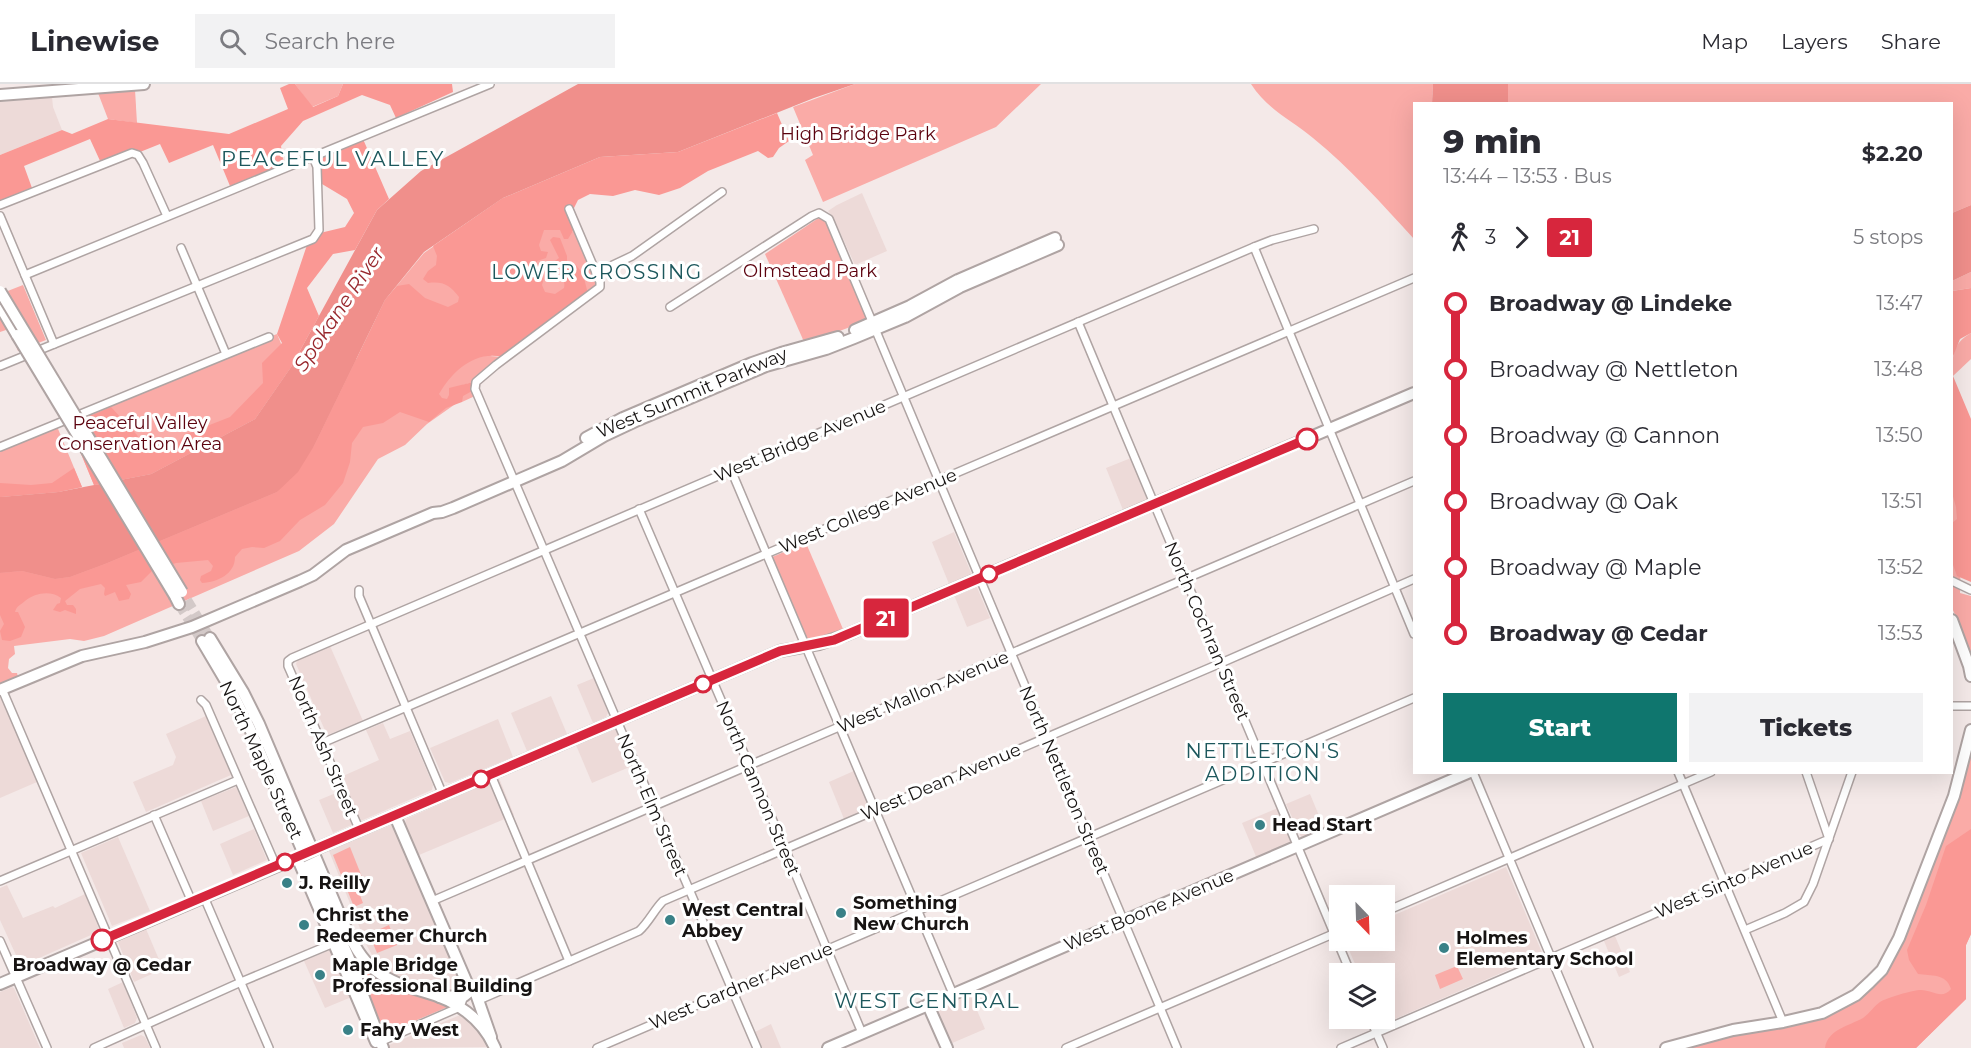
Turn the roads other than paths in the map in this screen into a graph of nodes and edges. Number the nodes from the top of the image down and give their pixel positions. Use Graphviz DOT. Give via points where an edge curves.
graph roads {
  1 [pos="144,84"];
  2 [pos="490,84"];
  3 [pos="0,96"];
  4 [pos="313,157"];
  5 [pos="722,192"];
  6 [pos="0,205"];
  7 [pos="569,209"];
  8 [pos="0,216"];
  9 [pos="167,216"];
  10 [pos="1314,229"];
  11 [pos="1057,242"];
  12 [pos="1254,247"];
  13 [pos="181,248"];
  14 [pos="596,273"];
  15 [pos="25,275"];
  16 [pos="1413,278"];
  17 [pos="197,286"];
  18 [pos="0,291"];
  19 [pos="670,307"];
  20 [pos="0,308"];
  21 [pos="1078,322"];
  22 [pos="873,326"];
  23 [pos="1289,331"];
  24 [pos="269,337"];
  25 [pos="54,344"];
  26 [pos="226,354"];
  27 [pos="0,366"];
  28 [pos="1413,393"];
  29 [pos="903,397"];
  30 [pos="1114,406"];
  31 [pos="1329,429"];
  32 [pos="0,447"];
  33 [pos="731,470"];
  34 [pos="513,479"];
  35 [pos="939,481"];
  36 [pos="1413,481"];
  37 [pos="1154,504"];
  38 [pos="1360,505"];
  39 [pos="639,510"];
  40 [pos="543,550"];
  41 [pos="767,554"];
  42 [pos="980,578"];
  43 [pos="1185,579"];
  44 [pos="1413,579"];
  45 [pos="1953,581"];
  46 [pos="1395,587"];
  47 [pos="359,590"];
  48 [pos="1971,590"];
  49 [pos="675,594"];
  50 [pos="1953,623"];
  51 [pos="370,624"];
  52 [pos="1413,632"];
  53 [pos="580,634"];
  54 [pos="806,646"];
  55 [pos="1011,654"];
  56 [pos="288,661"];
  57 [pos="1221,663"];
  58 [pos="1971,676"];
  59 [pos="712,680"];
  60 [pos="1,690"];
  61 [pos="1413,698"];
  62 [pos="201,700"];
  63 [pos="1953,706"];
  64 [pos="1971,706"];
  65 [pos="406,708"];
  66 [pos="617,721"];
  67 [pos="840,727"];
  68 [pos="1971,730"];
  69 [pos="1046,737"];
  70 [pos="322,743"];
  71 [pos="1263,762"];
  72 [pos="749,767"];
  73 [pos="1466,774"];
  74 [pos="1472,774"];
  75 [pos="1679,774"];
  76 [pos="1706,774"];
  77 [pos="1807,774"];
  78 [pos="1851,774"];
  79 [pos="491,775"];
  80 [pos="238,780"];
  81 [pos="1683,784"];
  82 [pos="443,795"];
  83 [pos="653,807"];
  84 [pos="875,811"];
  85 [pos="154,815"];
  86 [pos="395,816"];
  87 [pos="360,831"];
  88 [pos="1088,838"];
  89 [pos="1829,839"];
  90 [pos="1298,846"];
  91 [pos="785,849"];
  92 [pos="71,851"];
  93 [pos="299,856"];
  94 [pos="1509,860"];
  95 [pos="526,861"];
  96 [pos="276,866"];
  97 [pos="0,881"];
  98 [pos="1726,884"];
  99 [pos="688,890"];
  100 [pos="204,897"];
  101 [pos="432,901"];
  102 [pos="192,902"];
  103 [pos="1395,907"];
  104 [pos="917,910"];
  105 [pos="1329,914"];
  106 [pos="1123,921"];
  107 [pos="1745,930"];
  108 [pos="1329,935"];
  109 [pos="109,937"];
  110 [pos="0,941"];
  111 [pos="334,943"];
  112 [pos="826,949"];
  113 [pos="1551,958"];
  114 [pos="569,961"];
  115 [pos="17,977"];
  116 [pos="241,982"];
  117 [pos="0,984"];
  118 [pos="732,990"];
  119 [pos="952,994"];
  120 [pos="465,997"];
  121 [pos="479,1000"];
  122 [pos="928,1005"];
  123 [pos="1160,1008"];
  124 [pos="1783,1023"];
  125 [pos="146,1025"];
  126 [pos="1374,1029"];
  127 [pos="862,1033"];
  128 [pos="1376,1033"];
  129 [pos="378,1046"];
  130 [pos="494,1046"];
  131 [pos="831,1047"];
  132 [pos="47,1048"];
  133 [pos="94,1048"];
  134 [pos="156,1048"];
  135 [pos="269,1048"];
  136 [pos="597,1048"];
  137 [pos="757,1048"];
  138 [pos="946,1048"];
  139 [pos="1066,1048"];
  140 [pos="1177,1048"];
  141 [pos="1341,1048"];
  142 [pos="1383,1048"];
  143 [pos="1589,1048"];
  144 [pos="1666,1048"];
  1 -- 3 [label="street"];
  2 -- 4 [label="street"];
  4 -- 9 [label="street"];
  4 -- 17 [label="street" via="317,168 319,230 313,239"];
  5 -- 14 [label="street" via="632,256"];
  6 -- 9 [label="street" via="136,154"];
  7 -- 14 [label="street"];
  8 -- 15 [label="street"];
  9 -- 15 [label="street"];
  10 -- 12 [label="street, West Bridge Avenue"];
  11 -- 22 [label="street, West Summit Parkway" via="914,312"];
  12 -- 21 [label="street, West Bridge Avenue"];
  12 -- 23 [label="street"];
  13 -- 17 [label="street"];
  14 -- 34 [label="street, North Elm Street" via="600,286 475,386"];
  15 -- 25 [label="street"];
  16 -- 23 [label="street, West College Avenue"];
  17 -- 25 [label="street"];
  17 -- 26 [label="street"];
  18 -- 20 [label="street, bridge" via="181,598"];
  19 -- 22 [label="street, North Nettleton Street" via="812,216 824,214"];
  21 -- 29 [label="street, West Bridge Avenue"];
  21 -- 30 [label="street, North Cochran Street"];
  22 -- 29 [label="street, North Nettleton Street"];
  22 -- 34 [label="street, West Summit Parkway" via="834,346 736,374 657,408 562,461"];
  23 -- 30 [label="street, West College Avenue"];
  23 -- 31 [label="street"];
  24 -- 26 [label="street"];
  25 -- 27 [label="street"];
  26 -- 32 [label="street"];
  28 -- 31 [label="street"];
  29 -- 33 [label="street, West Bridge Avenue"];
  29 -- 35 [label="street, North Nettleton Street"];
  30 -- 35 [label="street, West College Avenue"];
  30 -- 37 [label="street, North Cochran Street"];
  31 -- 37 [label="street"];
  31 -- 38 [label="street"];
  33 -- 39 [label="street, West Bridge Avenue"];
  33 -- 41 [label="street"];
  34 -- 40 [label="street, North Elm Street"];
  34 -- 60 [label="street, West Summit Parkway" via="453,508 346,550 304,579 192,627 82,656"];
  35 -- 41 [label="street, West College Avenue"];
  35 -- 42 [label="street, North Nettleton Street"];
  36 -- 38 [label="street, West Mallon Avenue"];
  37 -- 42 [label="street"];
  37 -- 43 [label="street, North Cochran Street"];
  38 -- 43 [label="street, West Mallon Avenue"];
  38 -- 46 [label="street"];
  39 -- 40 [label="street, West Bridge Avenue"];
  39 -- 49 [label="street, North Cannon Street"];
  40 -- 51 [label="street, West Bridge Avenue"];
  40 -- 53 [label="street, North Elm Street"];
  41 -- 49 [label="street, West College Avenue"];
  41 -- 54 [label="street"];
  42 -- 54 [label="street" via="834,640"];
  42 -- 55 [label="street, North Nettleton Street"];
  43 -- 55 [label="street, West Mallon Avenue"];
  43 -- 57 [label="street, North Cochran Street"];
  44 -- 46 [label="street, West Dean Avenue"];
  45 -- 48 [label="street"];
  46 -- 52 [label="street"];
  46 -- 57 [label="street, West Dean Avenue"];
  47 -- 51 [label="street"];
  49 -- 53 [label="street, West College Avenue"];
  49 -- 59 [label="street, North Cannon Street"];
  50 -- 58 [label="street"];
  51 -- 56 [label="street, West Bridge Avenue"];
  51 -- 65 [label="street"];
  53 -- 65 [label="street, West College Avenue"];
  53 -- 66 [label="street, North Elm Street"];
  54 -- 59 [label="street" via="780,651"];
  54 -- 67 [label="street"];
  55 -- 67 [label="street, West Mallon Avenue"];
  55 -- 69 [label="street, North Nettleton Street"];
  56 -- 70 [label="street, North Ash Street"];
  57 -- 69 [label="street, West Dean Avenue"];
  57 -- 71 [label="street, North Cochran Street"];
  59 -- 66 [label="street"];
  59 -- 72 [label="street, North Cannon Street"];
  60 -- 92 [label="street"];
  61 -- 71 [label="street, West Gardner Avenue"];
  62 -- 80 [label="street, North Maple Street"];
  63 -- 64 [label="street"];
  65 -- 70 [label="street, West College Avenue"];
  65 -- 82 [label="street"];
  66 -- 79 [label="street"];
  66 -- 83 [label="street, North Elm Street"];
  67 -- 72 [label="street, West Mallon Avenue"];
  67 -- 84 [label="street"];
  68 -- 124 [label="street" via="1954,796 1899,938 1882,970 1842,1004"];
  69 -- 84 [label="street, West Dean Avenue"];
  69 -- 88 [label="street, North Nettleton Street"];
  70 -- 87 [label="street, North Ash Street"];
  71 -- 88 [label="street, West Gardner Avenue"];
  71 -- 90 [label="street, North Cochran Street"];
  72 -- 83 [label="street, West Mallon Avenue"];
  72 -- 91 [label="street, North Cannon Street"];
  73 -- 90 [label="street, West Boone Avenue"];
  74 -- 94 [label="street"];
  75 -- 81 [label="street"];
  76 -- 81 [label="street"];
  77 -- 89 [label="street"];
  78 -- 89 [label="street"];
  79 -- 82 [label="street"];
  79 -- 95 [label="street"];
  80 -- 85 [label="street"];
  80 -- 96 [label="street, North Maple Street"];
  81 -- 94 [label="street"];
  81 -- 98 [label="street"];
  82 -- 86 [label="street"];
  83 -- 95 [label="street, West Mallon Avenue"];
  83 -- 99 [label="street, North Elm Street"];
  84 -- 91 [label="street, West Dean Avenue"];
  84 -- 104 [label="street"];
  85 -- 92 [label="street"];
  85 -- 102 [label="street"];
  86 -- 87 [label="street"];
  86 -- 101 [label="street"];
  87 -- 93 [label="street, bridge"];
  88 -- 104 [label="street, West Gardner Avenue"];
  88 -- 106 [label="street, North Nettleton Street"];
  89 -- 98 [label="street, West Sinto Avenue"];
  89 -- 107 [label="street" via="1803,902"];
  90 -- 105 [label="street, North Cochran Street"];
  90 -- 106 [label="street, West Boone Avenue"];
  91 -- 99 [label="street, West Dean Avenue"];
  91 -- 112 [label="street, North Cannon Street"];
  92 -- 97 [label="street"];
  92 -- 109 [label="street"];
  93 -- 96 [label="street"];
  93 -- 111 [label="street, North Maple Street"];
  94 -- 103 [label="street"];
  94 -- 113 [label="street"];
  95 -- 101 [label="street, West Mallon Avenue"];
  95 -- 114 [label="street"];
  96 -- 100 [label="street"];
  98 -- 107 [label="street"];
  98 -- 113 [label="street, West Sinto Avenue"];
  99 -- 114 [label="street, West Dean Avenue" via="663,901 639,931"];
  99 -- 118 [label="street, North Elm Street"];
  100 -- 102 [label="street"];
  100 -- 116 [label="street"];
  101 -- 120 [label="street"];
  102 -- 109 [label="street"];
  104 -- 112 [label="street, West Gardner Avenue"];
  104 -- 119 [label="street"];
  106 -- 119 [label="street, West Boone Avenue"];
  106 -- 123 [label="street, North Nettleton Street"];
  107 -- 124 [label="street"];
  108 -- 123 [label="street"];
  109 -- 115 [label="street"];
  109 -- 125 [label="street"];
  110 -- 115 [label="street"];
  111 -- 116 [label="street"];
  111 -- 129 [label="street, North Maple Street"];
  112 -- 118 [label="street, West Gardner Avenue"];
  112 -- 127 [label="street, North Cannon Street"];
  113 -- 128 [label="street, West Sinto Avenue"];
  113 -- 143 [label="street"];
  114 -- 121 [label="street, West Dean Avenue"];
  115 -- 117 [label="street"];
  115 -- 132 [label="street"];
  116 -- 125 [label="street"];
  116 -- 135 [label="street"];
  118 -- 136 [label="street, West Gardner Avenue"];
  118 -- 137 [label="street, North Elm Street"];
  119 -- 122 [label="street, West Boone Avenue"];
  120 -- 121 [label="street" via="476,994"];
  120 -- 129 [label="street"];
  120 -- 129 [label="street, North Maple Street" via="408,988 387,978 356,949 259,724 243,692 206,639 245,716 337,930"];
  120 -- 130 [label="street"];
  121 -- 130 [label="street"];
  122 -- 127 [label="street, West Boone Avenue"];
  122 -- 138 [label="street"];
  123 -- 139 [label="street"];
  123 -- 140 [label="street, North Nettleton Street"];
  124 -- 144 [label="street" via="1733,1030"];
  125 -- 133 [label="street"];
  125 -- 134 [label="street"];
  126 -- 128 [label="street"];
  127 -- 131 [label="street, West Boone Avenue"];
  128 -- 141 [label="street, West Sinto Avenue"];
  128 -- 142 [label="street"];
}
